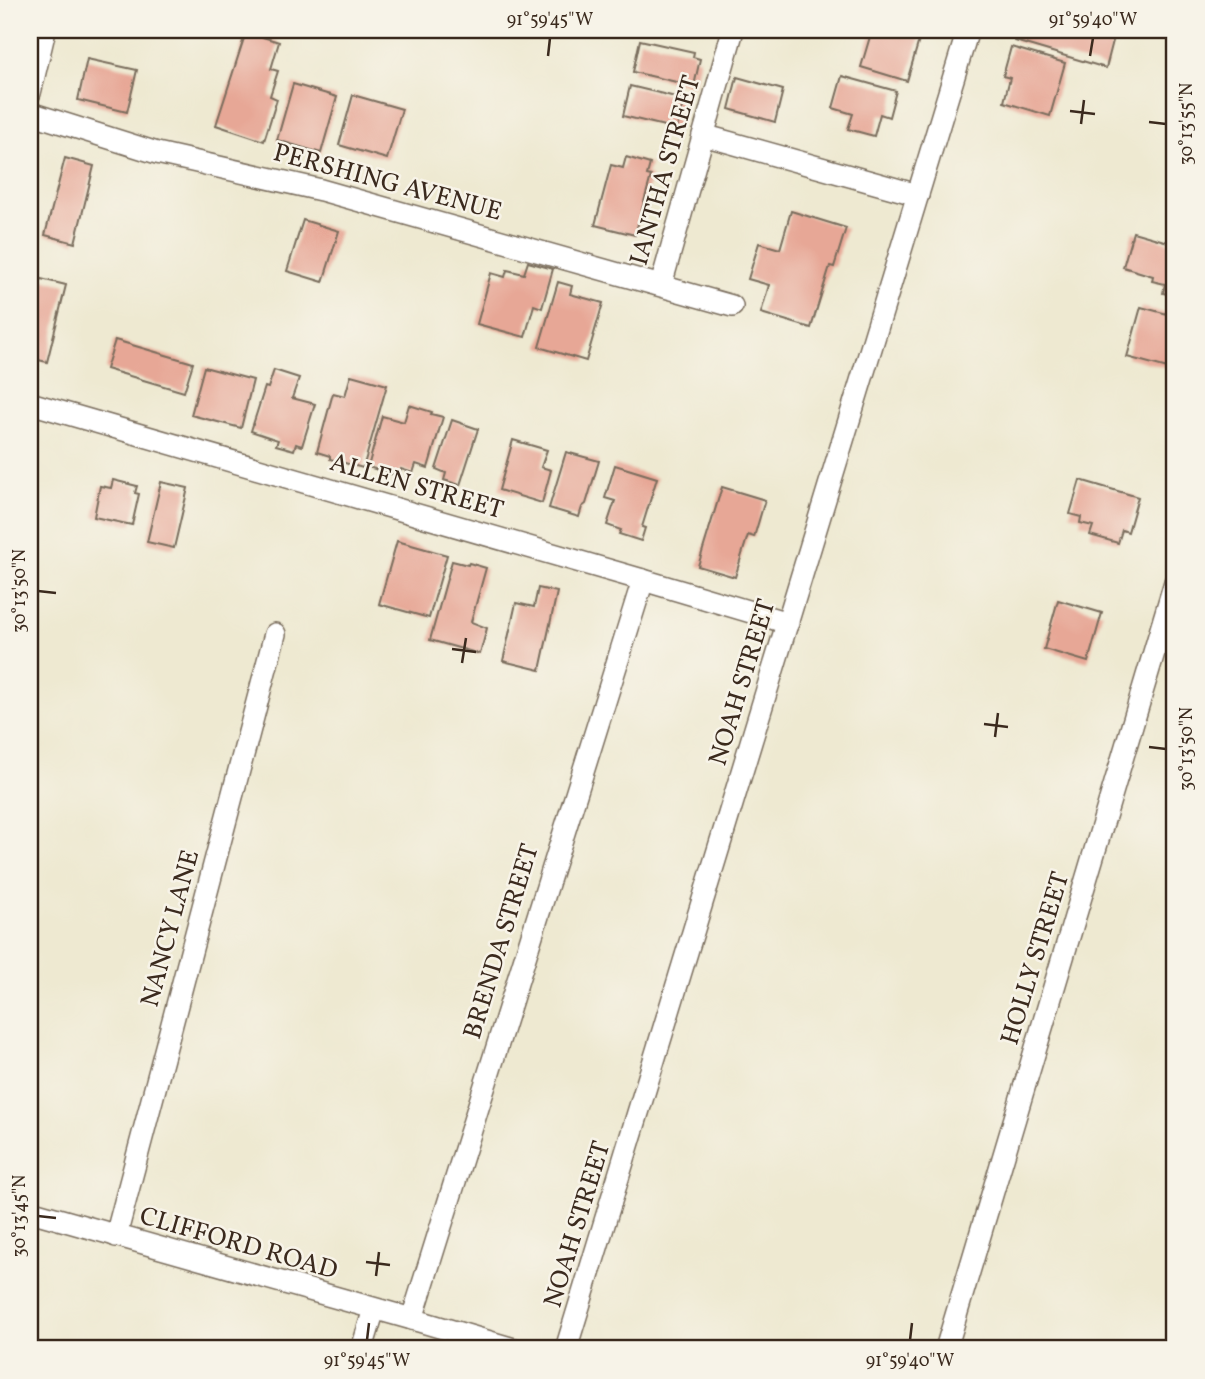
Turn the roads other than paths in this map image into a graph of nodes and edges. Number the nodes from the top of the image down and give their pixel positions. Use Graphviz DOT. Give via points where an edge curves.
graph roads {
  1 [pos="45,30"];
  2 [pos="733,30"];
  3 [pos="968,30"];
  4 [pos="30,92"];
  5 [pos="30,113"];
  6 [pos="704,135"];
  7 [pos="918,195"];
  8 [pos="661,285"];
  9 [pos="732,306"];
  10 [pos="30,403"];
  11 [pos="643,580"];
  12 [pos="1175,582"];
  13 [pos="788,624"];
  14 [pos="275,634"];
  15 [pos="30,1211"];
  16 [pos="116,1236"];
  17 [pos="374,1308"];
  18 [pos="412,1319"];
  19 [pos="362,1349"];
  20 [pos="514,1349"];
  21 [pos="566,1349"];
  22 [pos="946,1349"];
  1 -- 4 [label="street"];
  2 -- 6 [label="street, IANTHA STREET"];
  3 -- 7 [label="street, NOAH STREET"];
  5 -- 8 [label="street, PERSHING AVENUE" via="157,153 321,190"];
  6 -- 7 [label="street"];
  6 -- 8 [label="street, IANTHA STREET"];
  7 -- 13 [label="street, NOAH STREET"];
  8 -- 9 [label="street, PERSHING AVENUE"];
  10 -- 11 [label="street, ALLEN STREET"];
  11 -- 13 [label="street, ALLEN STREET"];
  11 -- 18 [label="street, BRENDA STREET"];
  12 -- 22 [label="street, HOLLY STREET"];
  13 -- 21 [label="street, NOAH STREET"];
  14 -- 16 [label="street, NANCY LANE"];
  15 -- 16 [label="street, CLIFFORD ROAD"];
  16 -- 17 [label="street, CLIFFORD ROAD"];
  17 -- 18 [label="street, CLIFFORD ROAD"];
  17 -- 19 [label="street"];
  18 -- 20 [label="street, CLIFFORD ROAD"];
}
